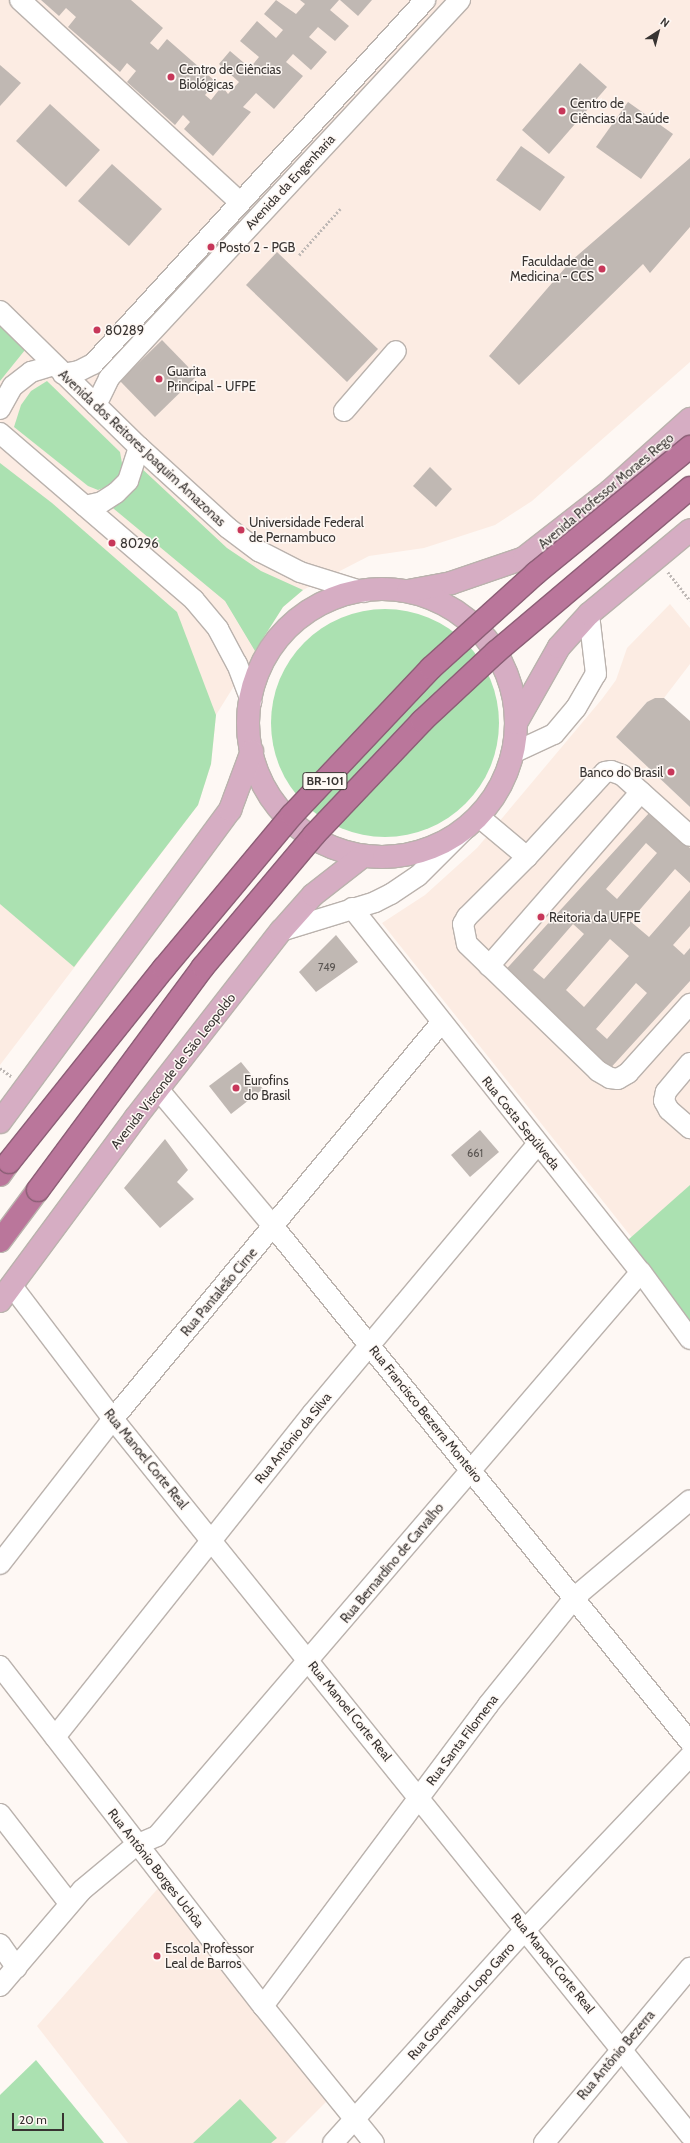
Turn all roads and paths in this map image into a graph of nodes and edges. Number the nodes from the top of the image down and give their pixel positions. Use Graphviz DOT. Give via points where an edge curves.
graph roads {
  1 [pos="20,0"];
  2 [pos="425,0"];
  3 [pos="460,0"];
  4 [pos="240,202"];
  5 [pos="340,209"];
  6 [pos="299,255"];
  7 [pos="0,311"];
  8 [pos="396,351"];
  9 [pos="58,369"];
  10 [pos="96,405"];
  11 [pos="0,409"];
  12 [pos="344,411"];
  13 [pos="690,419"];
  14 [pos="0,433"];
  15 [pos="139,447"];
  16 [pos="690,447"];
  17 [pos="690,488"];
  18 [pos="85,506"];
  19 [pos="690,530"];
  20 [pos="658,559"];
  21 [pos="364,592"];
  22 [pos="405,592"];
  23 [pos="690,600"];
  24 [pos="589,614"];
  25 [pos="251,701"];
  26 [pos="516,723"];
  27 [pos="252,751"];
  28 [pos="514,753"];
  29 [pos="641,792"];
  30 [pos="472,822"];
  31 [pos="690,836"];
  32 [pos="362,856"];
  33 [pos="527,857"];
  34 [pos="352,908"];
  35 [pos="281,931"];
  36 [pos="489,966"];
  37 [pos="690,1004"];
  38 [pos="441,1023"];
  39 [pos="690,1063"];
  40 [pos="158,1089"];
  41 [pos="0,1122"];
  42 [pos="690,1128"];
  43 [pos="538,1144"];
  44 [pos="5,1168"];
  45 [pos="273,1226"];
  46 [pos="0,1241"];
  47 [pos="641,1272"];
  48 [pos="6,1293"];
  49 [pos="690,1339"];
  50 [pos="370,1345"];
  51 [pos="112,1419"];
  52 [pos="470,1469"];
  53 [pos="690,1500"];
  54 [pos="210,1540"];
  55 [pos="0,1564"];
  56 [pos="575,1597"];
  57 [pos="310,1661"];
  58 [pos="0,1666"];
  59 [pos="55,1737"];
  60 [pos="690,1742"];
  61 [pos="690,1756"];
  62 [pos="419,1797"];
  63 [pos="0,1814"];
  64 [pos="136,1845"];
  65 [pos="69,1903"];
  66 [pos="525,1930"];
  67 [pos="0,1944"];
  68 [pos="17,1968"];
  69 [pos="690,1968"];
  70 [pos="0,1986"];
  71 [pos="263,2006"];
  72 [pos="622,2047"];
  73 [pos="355,2120"];
  74 [pos="690,2135"];
  75 [pos="333,2143"];
  76 [pos="374,2143"];
  77 [pos="544,2143"];
  1 -- 4 [label="street"];
  2 -- 4 [label="street, Avenida da Engenharia"];
  3 -- 10 [label="street, Avenida da Engenharia" via="109,378"];
  4 -- 9 [label="street, Avenida da Engenharia" via="93,364 79,371"];
  5 -- 6 [label="path"];
  7 -- 9 [label="street, Avenida dos Reitores Joaquim Amazonas"];
  8 -- 12 [label="street"];
  9 -- 10 [label="street, Avenida dos Reitores Joaquim Amazonas"];
  9 -- 11 [label="street, Avenida da Engenharia" via="31,372 13,386"];
  10 -- 15 [label="street, Avenida dos Reitores Joaquim Amazonas"];
  13 -- 22 [label="main road, Avenida Professor Moraes Rego" via="610,491 547,543 524,558 451,583"];
  14 -- 18 [label="street"];
  15 -- 18 [label="street" via="128,481 102,502"];
  15 -- 21 [label="street, Avenida dos Reitores Joaquim Amazonas" via="228,528 259,551 300,572"];
  16 -- 44 [label="highway, BR-101, bridge" via="536,573 420,680 287,821 164,968"];
  17 -- 46 [label="highway, BR-101, bridge" via="496,652 422,721 314,835 203,967"];
  18 -- 25 [label="street" via="194,600 218,629 237,664"];
  19 -- 20 [label="main road"];
  20 -- 23 [label="path"];
  20 -- 24 [label="main road"];
  21 -- 22 [label="main road"];
  21 -- 25 [label="main road" via="323,602 287,625 269,647 256,673"];
  22 -- 26 [label="main road" via="449,607 485,637 508,677"];
  24 -- 26 [label="main road" via="559,647"];
  24 -- 28 [label="street" via="596,674 576,708 554,734"];
  25 -- 27 [label="main road"];
  26 -- 28 [label="main road"];
  27 -- 32 [label="main road" via="265,793 294,827 332,849"];
  27 -- 41 [label="main road" via="230,810"];
  28 -- 30 [label="main road" via="504,781"];
  29 -- 31 [label="street"];
  29 -- 33 [label="street" via="622,775 605,772"];
  29 -- 36 [label="street"];
  30 -- 32 [label="main road" via="432,848 393,856"];
  30 -- 33 [label="street"];
  30 -- 34 [label="street" via="418,876 375,902"];
  32 -- 35 [label="main road, Avenida Visconde de São Leopoldo" via="313,895"];
  33 -- 36 [label="street" via="463,924 468,944"];
  34 -- 35 [label="street"];
  34 -- 38 [label="street, Rua Costa Sepúlveda"];
  35 -- 40 [label="main road, Avenida Visconde de São Leopoldo"];
  36 -- 37 [label="street" via="610,1078 618,1079 628,1072"];
  38 -- 43 [label="street, Rua Costa Sepúlveda"];
  38 -- 45 [label="street, Rua Pantaleão Cirne"];
  39 -- 42 [label="street" via="666,1092 664,1101 669,1110"];
  40 -- 45 [label="street, Rua Francisco Bezerra Monteiro"];
  40 -- 48 [label="main road, Avenida Visconde de São Leopoldo"];
  43 -- 47 [label="street, Rua Costa Sepúlveda"];
  43 -- 50 [label="street, Rua Antônio da Silva"];
  45 -- 50 [label="street, Rua Francisco Bezerra Monteiro"];
  45 -- 51 [label="street, Rua Pantaleão Cirne"];
  47 -- 49 [label="street, Rua Costa Sepúlveda"];
  47 -- 52 [label="street, Rua Bernardino de Carvalho"];
  48 -- 51 [label="street, Rua Manoel Corte Real"];
  50 -- 52 [label="street, Rua Francisco Bezerra Monteiro"];
  50 -- 54 [label="street, Rua Antônio da Silva"];
  51 -- 54 [label="street, Rua Manoel Corte Real"];
  51 -- 55 [label="street, Rua Pantaleão Cirne"];
  52 -- 56 [label="street, Rua Francisco Bezerra Monteiro"];
  52 -- 57 [label="street, Rua Bernardino de Carvalho"];
  53 -- 56 [label="street, Rua Santa Filomena"];
  54 -- 57 [label="street, Rua Manoel Corte Real"];
  54 -- 59 [label="street, Rua Antônio da Silva"];
  56 -- 60 [label="street, Rua Francisco Bezerra Monteiro"];
  56 -- 62 [label="street, Rua Santa Filomena"];
  57 -- 62 [label="street, Rua Manoel Corte Real"];
  57 -- 64 [label="street, Rua Bernardino de Carvalho" via="157,1836"];
  58 -- 59 [label="street, Rua Antônio Borges Uchôa"];
  59 -- 64 [label="street, Rua Antônio Borges Uchôa"];
  61 -- 66 [label="street, Rua Governador Lopo Garro"];
  62 -- 66 [label="street, Rua Manoel Corte Real"];
  62 -- 71 [label="street, Rua Santa Filomena"];
  63 -- 65 [label="street"];
  64 -- 65 [label="street, Rua Bernardino de Carvalho"];
  64 -- 71 [label="street, Rua Antônio Borges Uchôa"];
  65 -- 68 [label="street, Rua Bernardino de Carvalho"];
  66 -- 72 [label="street, Rua Manoel Corte Real"];
  66 -- 73 [label="street, Rua Governador Lopo Garro"];
  67 -- 68 [label="street"];
  68 -- 70 [label="street, Rua Bernardino de Carvalho"];
  69 -- 72 [label="street, Rua Antônio Bezerra"];
  71 -- 73 [label="street, Rua Antônio Borges Uchôa"];
  72 -- 74 [label="street, Rua Manoel Corte Real"];
  72 -- 77 [label="street, Rua Antônio Bezerra"];
  73 -- 75 [label="street, Rua Governador Lopo Garro"];
  73 -- 76 [label="street, Rua Antônio Borges Uchôa"];
}
